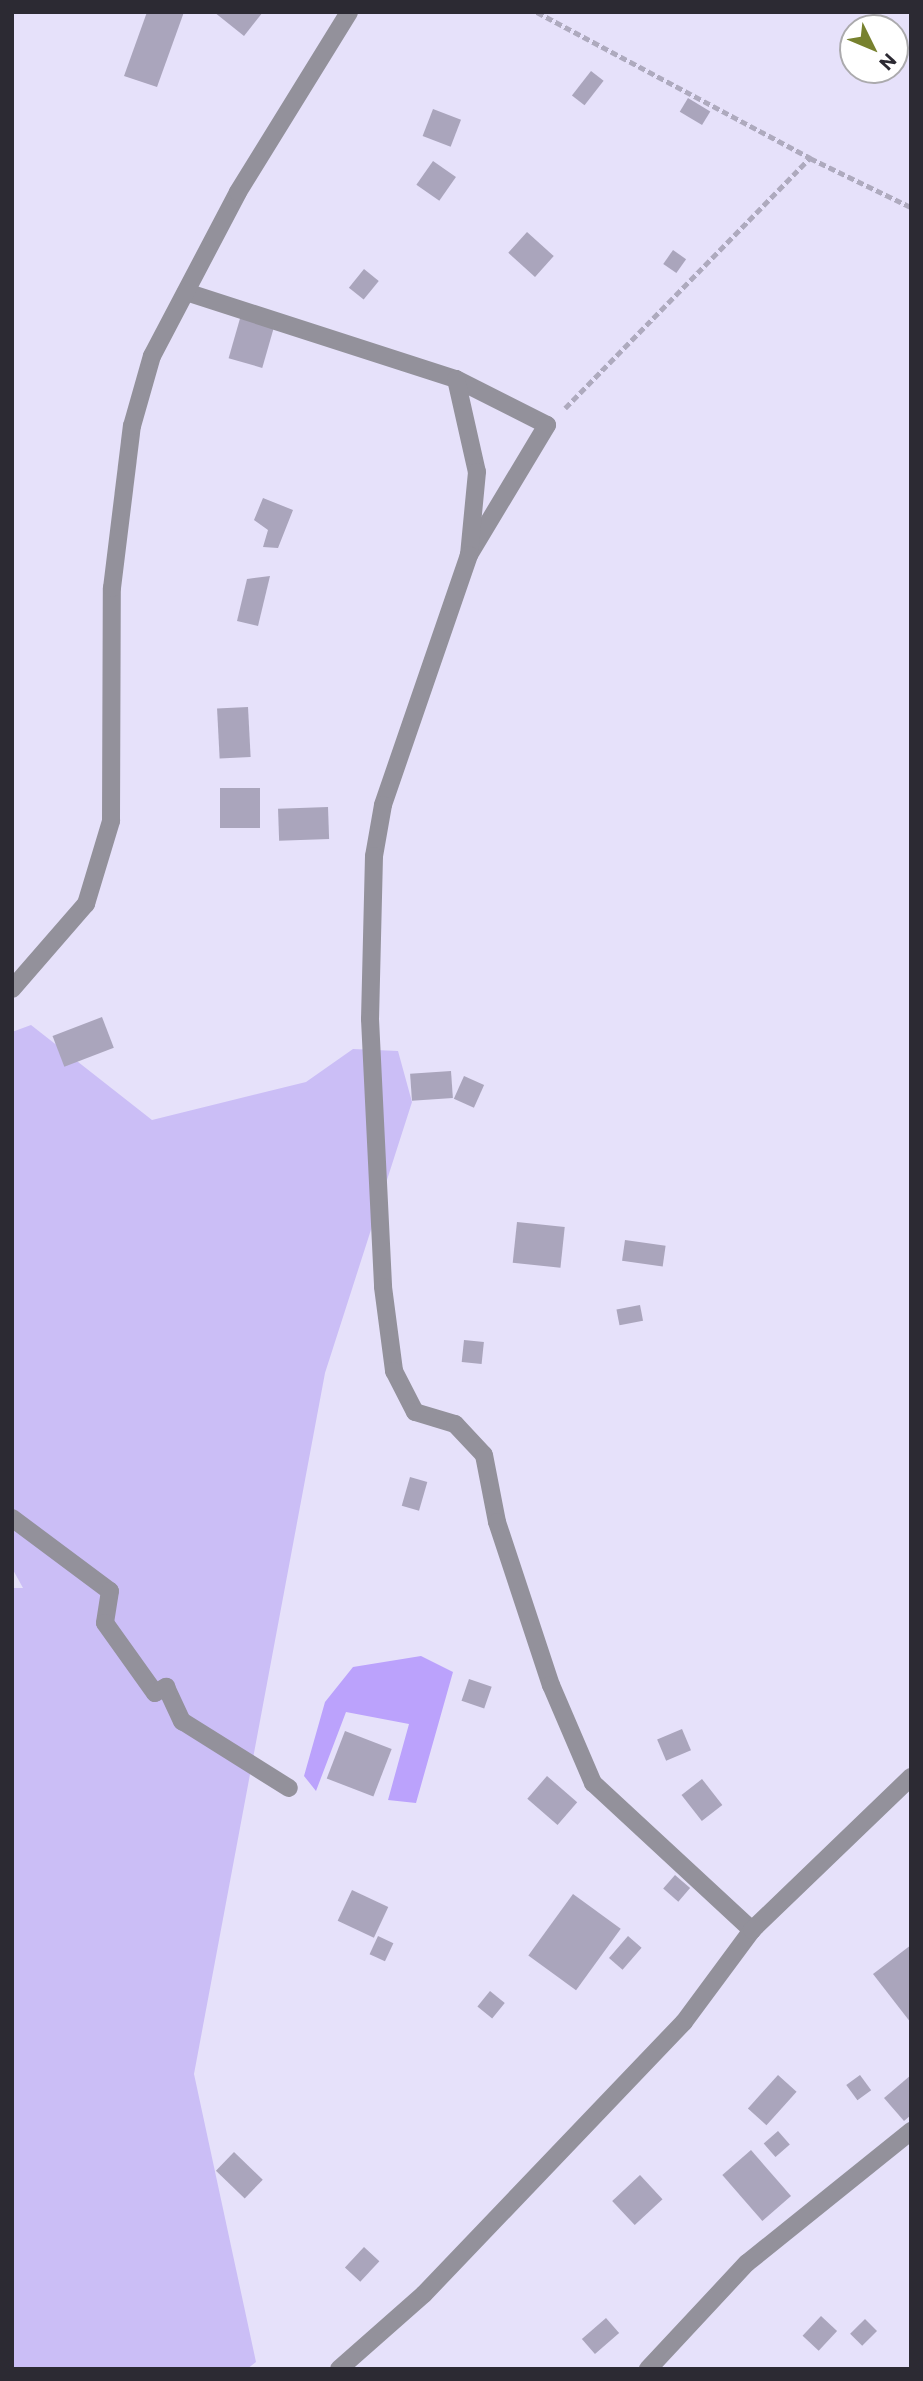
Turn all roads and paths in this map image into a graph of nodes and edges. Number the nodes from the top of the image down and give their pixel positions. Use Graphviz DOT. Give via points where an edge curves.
graph roads {
  1 [pos="349,12"];
  2 [pos="537,12"];
  3 [pos="810,158"];
  4 [pos="911,207"];
  5 [pos="186,292"];
  6 [pos="456,379"];
  7 [pos="547,425"];
  8 [pos="469,555"];
  9 [pos="12,989"];
  10 [pos="12,1518"];
  11 [pos="911,1777"];
  12 [pos="289,1787"];
  13 [pos="752,1930"];
  14 [pos="911,2131"];
  15 [pos="339,2369"];
  16 [pos="648,2369"];
  1 -- 5 [label="street" via="284,114"];
  2 -- 3 [label="path"];
  3 -- 4 [label="path"];
  3 -- 7 [label="path"];
  5 -- 6 [label="street"];
  5 -- 9 [label="street" via="152,356 132,426 112,588 115,764 100,868 86,904"];
  6 -- 7 [label="street"];
  6 -- 8 [label="street" via="477,472"];
  7 -- 8 [label="street"];
  8 -- 13 [label="street" via="383,805 374,856 370,1019 383,1287 394,1371 415,1412 454,1424 484,1455 497,1522 551,1685 593,1783"];
  10 -- 12 [label="street" via="110,1591 104,1623 155,1693 166,1687 182,1721"];
  11 -- 13 [label="street"];
  13 -- 15 [label="street" via="684,2022 425,2294"];
  14 -- 16 [label="street" via="747,2263"];
}
